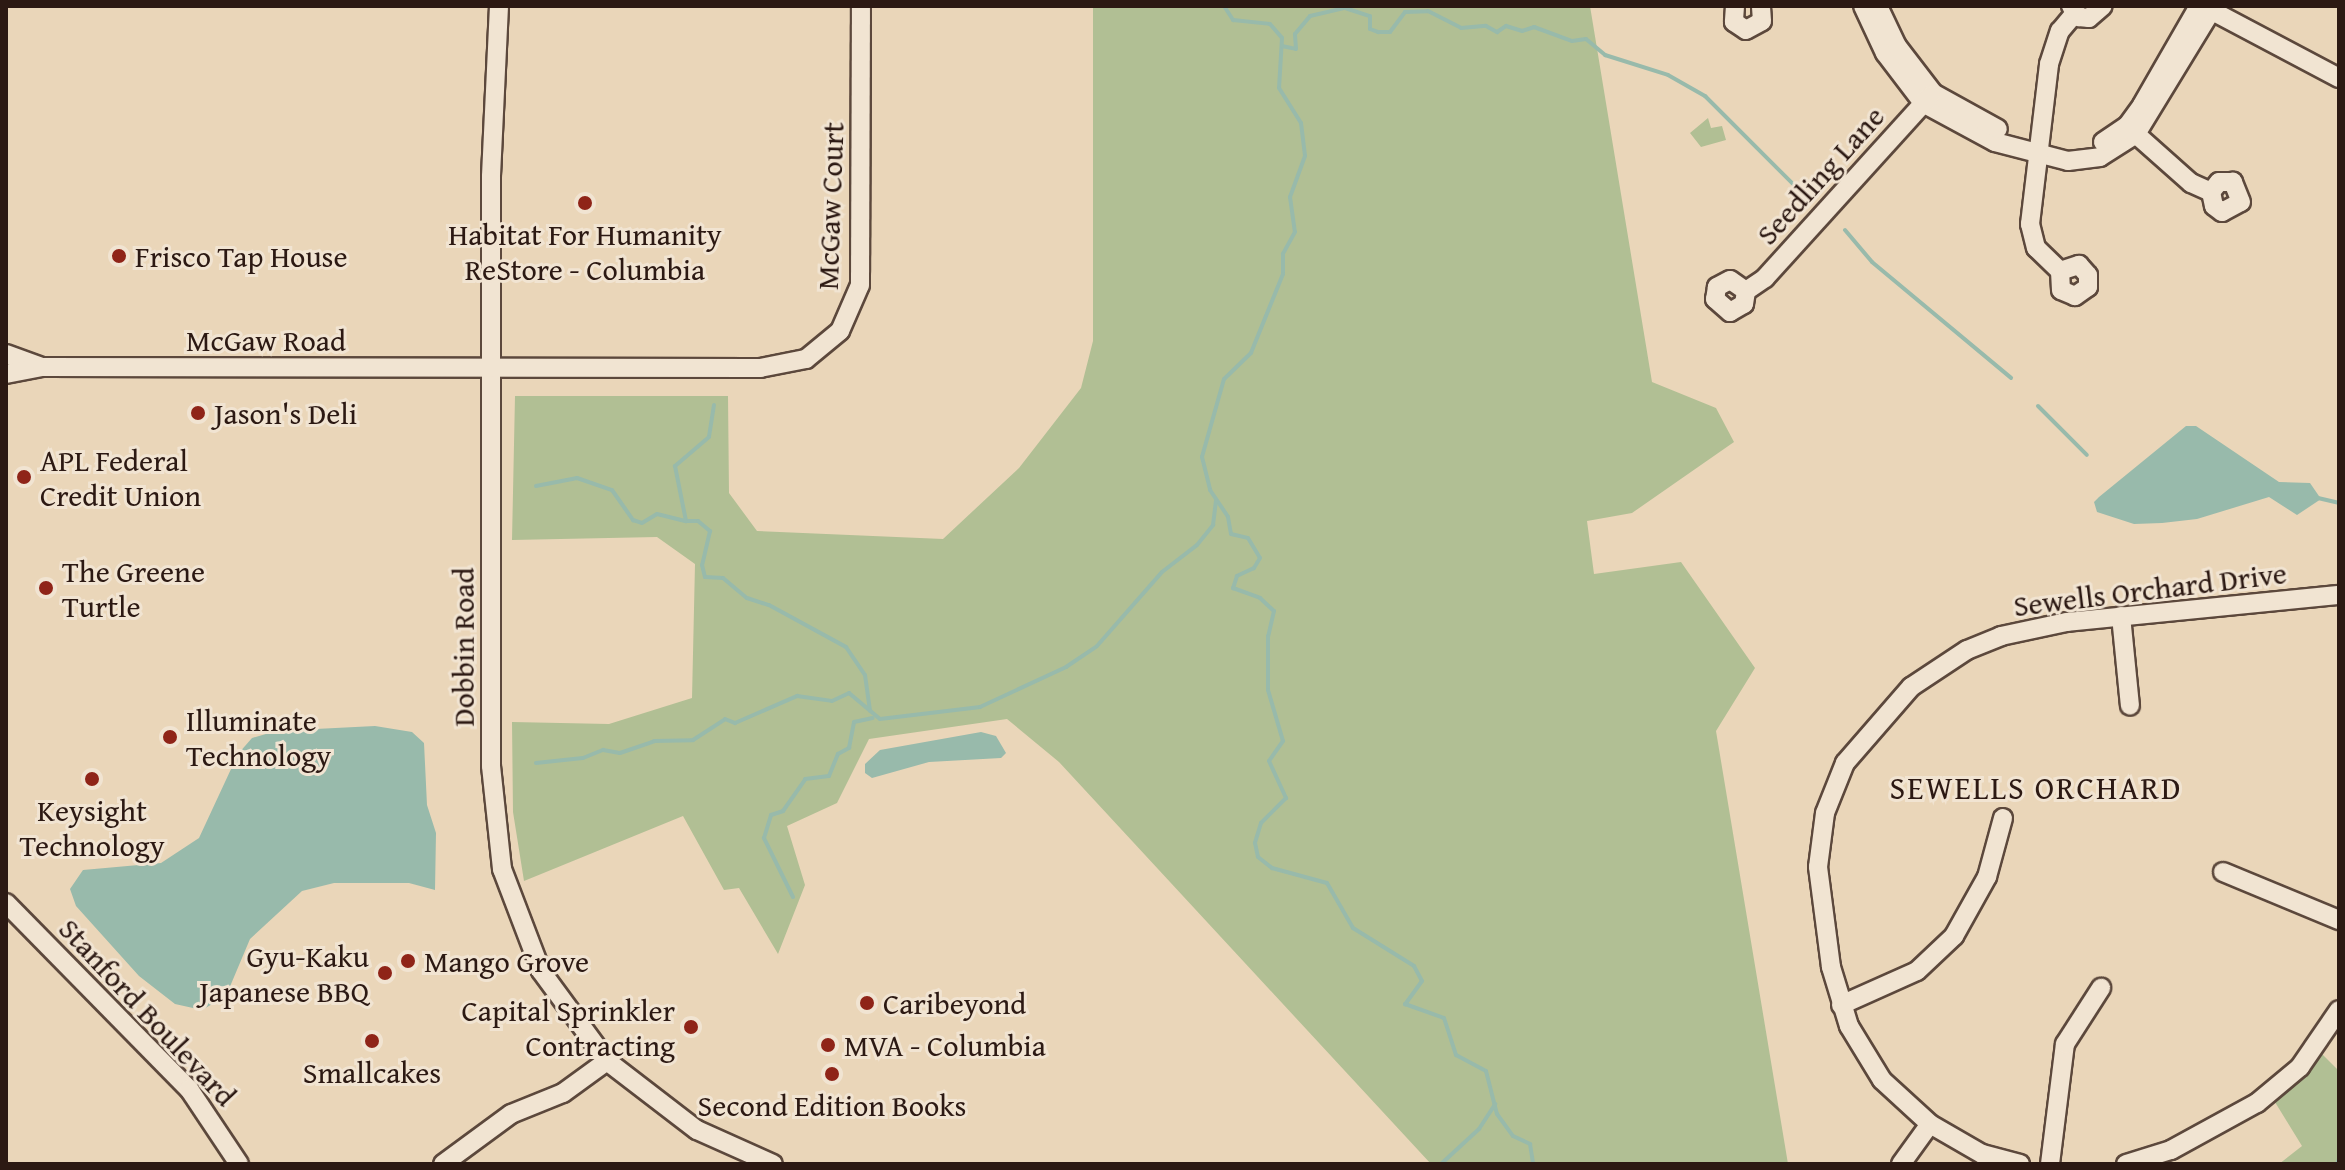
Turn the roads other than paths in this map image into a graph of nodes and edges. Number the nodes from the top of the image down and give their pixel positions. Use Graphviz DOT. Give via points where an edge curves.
graph roads {
  1 [pos="499,6"];
  2 [pos="861,6"];
  3 [pos="1735,6"];
  4 [pos="1762,6"];
  5 [pos="1863,6"];
  6 [pos="1878,6"];
  7 [pos="2103,6"];
  8 [pos="2207,7"];
  9 [pos="2073,10"];
  10 [pos="2339,78"];
  11 [pos="1928,98"];
  12 [pos="2132,130"];
  13 [pos="2036,151"];
  14 [pos="2211,192"];
  15 [pos="2060,271"];
  16 [pos="1746,291"];
  17 [pos="6,354"];
  18 [pos="42,367"];
  19 [pos="490,369"];
  20 [pos="6,374"];
  21 [pos="2339,595"];
  22 [pos="2121,616"];
  23 [pos="2130,706"];
  24 [pos="2003,818"];
  25 [pos="2223,872"];
  26 [pos="6,903"];
  27 [pos="2339,920"];
  28 [pos="2101,988"];
  29 [pos="1841,1005"];
  30 [pos="2339,1010"];
  31 [pos="607,1061"];
  32 [pos="1930,1124"];
  33 [pos="239,1164"];
  34 [pos="443,1164"];
  35 [pos="773,1164"];
  36 [pos="1901,1164"];
  37 [pos="2020,1164"];
  38 [pos="2050,1164"];
  39 [pos="2126,1164"];
  1 -- 19 [label="street, Dobbin Road" via="492,116"];
  2 -- 19 [label="street, McGaw Court" via="862,270 852,312 830,343 783,367"];
  3 -- 4 [label="street" via="1734,22 1746,30 1760,26"];
  5 -- 11 [label="street" via="1885,53"];
  6 -- 11 [label="street"];
  7 -- 9 [label="street" via="2089,18"];
  8 -- 10 [label="street"];
  8 -- 12 [label="street"];
  9 -- 13 [label="street" via="2049,64"];
  11 -- 13 [label="street" via="1968,130"];
  11 -- 16 [label="street, Seedling Lane" via="1765,278"];
  12 -- 13 [label="street" via="2083,148"];
  12 -- 14 [label="street" via="2191,183"];
  13 -- 15 [label="street" via="2032,235 2043,257"];
  17 -- 18 [label="street, McGaw Road"];
  18 -- 19 [label="street, McGaw Road"];
  18 -- 20 [label="street, McGaw Road"];
  19 -- 31 [label="street, Dobbin Road" via="495,834 511,903 541,971"];
  21 -- 22 [label="street, Sewells Orchard Drive"];
  22 -- 23 [label="street"];
  22 -- 29 [label="street, Sewells Orchard Drive" via="2034,627 1967,650 1911,687 1864,736 1833,789 1818,867"];
  24 -- 29 [label="street" via="1987,877 1954,936 1917,971"];
  25 -- 27 [label="street"];
  26 -- 33 [label="street, Stanford Boulevard" via="189,1089"];
  28 -- 38 [label="street" via="2065,1044"];
  29 -- 32 [label="street, Sewells Orchard Drive" via="1882,1080"];
  30 -- 39 [label="street" via="2300,1067 2257,1103 2171,1150"];
  31 -- 34 [label="street" via="563,1093 511,1114"];
  31 -- 35 [label="street, Dobbin Road" via="697,1130"];
  32 -- 36 [label="street"];
  32 -- 37 [label="street, Sewells Orchard Drive" via="1982,1154"];
}
